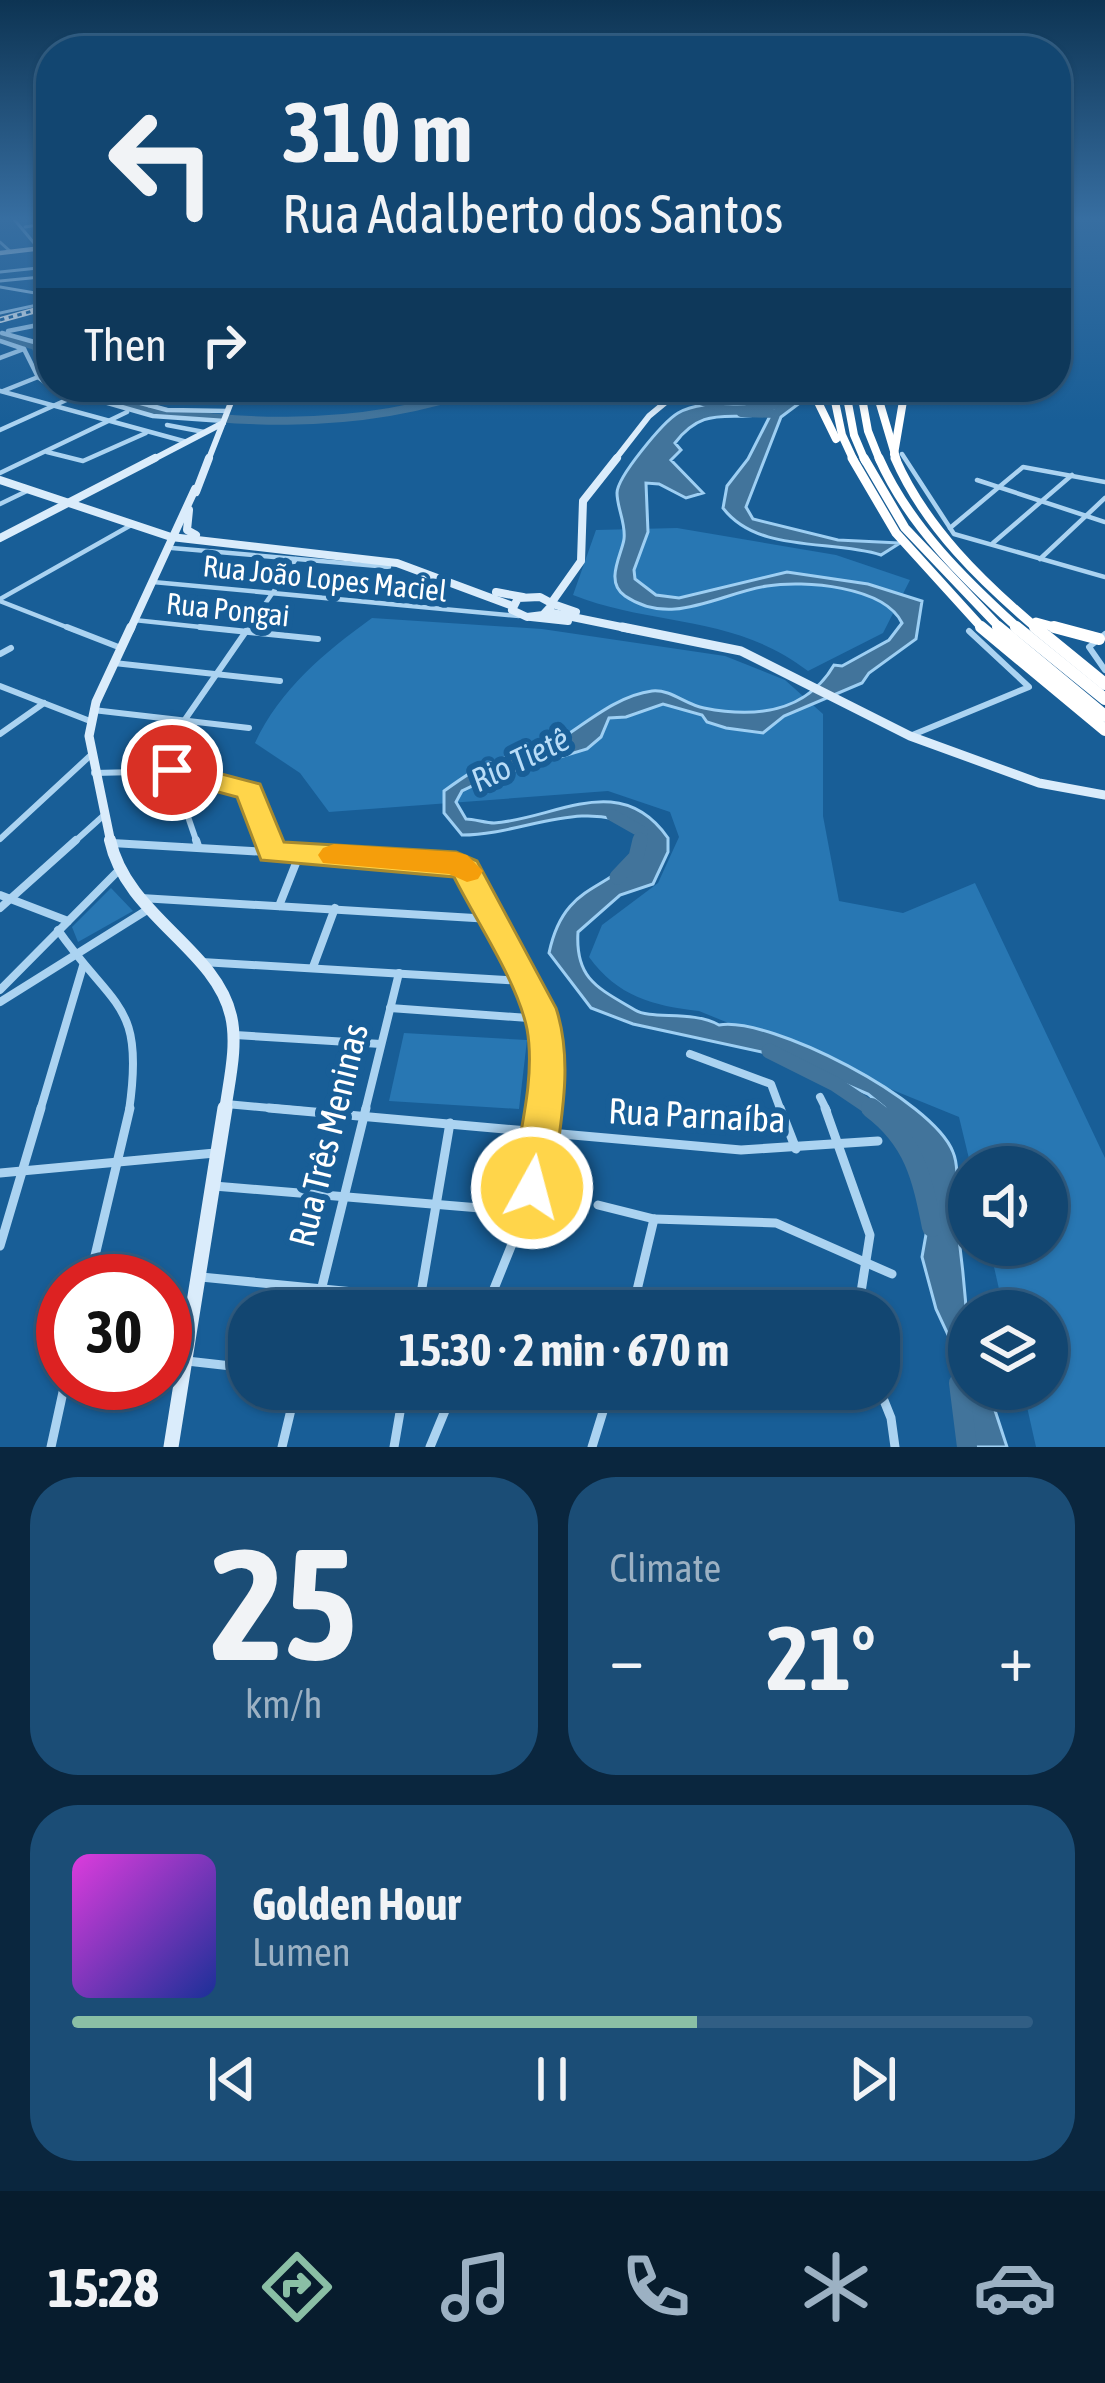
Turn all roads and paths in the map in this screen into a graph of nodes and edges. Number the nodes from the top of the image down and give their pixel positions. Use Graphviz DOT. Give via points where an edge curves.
graph roads {
  1 [pos="6,286"];
  2 [pos="36,293"];
  3 [pos="36,306"];
  4 [pos="0,313"];
  5 [pos="36,326"];
  6 [pos="1,336"];
  7 [pos="36,343"];
  8 [pos="25,349"];
  9 [pos="0,358"];
  10 [pos="36,373"];
  11 [pos="36,378"];
  12 [pos="1,392"];
  13 [pos="36,401"];
  14 [pos="39,402"];
  15 [pos="62,402"];
  16 [pos="99,402"];
  17 [pos="138,402"];
  18 [pos="152,402"];
  19 [pos="232,402"];
  20 [pos="667,402"];
  21 [pos="817,402"];
  22 [pos="838,402"];
  23 [pos="843,402"];
  24 [pos="862,402"];
  25 [pos="878,402"];
  26 [pos="902,402"];
  27 [pos="149,405"];
  28 [pos="54,406"];
  29 [pos="130,410"];
  30 [pos="225,419"];
  31 [pos="110,421"];
  32 [pos="167,425"];
  33 [pos="0,430"];
  34 [pos="149,431"];
  35 [pos="202,434"];
  36 [pos="187,442"];
  37 [pos="45,452"];
  38 [pos="898,456"];
  39 [pos="850,459"];
  40 [pos="1072,475"];
  41 [pos="0,477"];
  42 [pos="977,480"];
  43 [pos="1105,482"];
  44 [pos="1000,487"];
  45 [pos="196,489"];
  46 [pos="29,490"];
  47 [pos="1105,498"];
  48 [pos="1041,501"];
  49 [pos="70,502"];
  50 [pos="0,505"];
  51 [pos="188,510"];
  52 [pos="1085,516"];
  53 [pos="942,518"];
  54 [pos="957,521"];
  55 [pos="1105,522"];
  56 [pos="136,523"];
  57 [pos="950,528"];
  58 [pos="196,535"];
  59 [pos="0,538"];
  60 [pos="172,538"];
  61 [pos="992,544"];
  62 [pos="296,559"];
  63 [pos="1040,559"];
  64 [pos="389,567"];
  65 [pos="1105,567"];
  66 [pos="1101,576"];
  67 [pos="153,582"];
  68 [pos="272,594"];
  69 [pos="523,597"];
  70 [pos="0,600"];
  71 [pos="551,602"];
  72 [pos="510,606"];
  73 [pos="494,615"];
  74 [pos="527,617"];
  75 [pos="1024,617"];
  76 [pos="134,620"];
  77 [pos="637,629"];
  78 [pos="969,631"];
  79 [pos="245,632"];
  80 [pos="1102,636"];
  81 [pos="318,639"];
  82 [pos="11,648"];
  83 [pos="121,648"];
  84 [pos="0,654"];
  85 [pos="114,663"];
  86 [pos="216,674"];
  87 [pos="1105,676"];
  88 [pos="280,681"];
  89 [pos="814,683"];
  90 [pos="0,686"];
  91 [pos="1058,696"];
  92 [pos="1105,699"];
  93 [pos="44,704"];
  94 [pos="91,716"];
  95 [pos="1105,716"];
  96 [pos="184,721"];
  97 [pos="249,728"];
  98 [pos="1105,730"];
  99 [pos="0,734"];
  100 [pos="913,735"];
  101 [pos="1105,741"];
  102 [pos="92,754"];
  103 [pos="172,770"];
  104 [pos="94,773"];
  105 [pos="1105,795"];
  106 [pos="103,816"];
  107 [pos="0,839"];
  108 [pos="108,842"];
  109 [pos="198,848"];
  110 [pos="272,852"];
  111 [pos="300,853"];
  112 [pos="117,872"];
  113 [pos="0,895"];
  114 [pos="136,897"];
  115 [pos="10,899"];
  116 [pos="279,905"];
  117 [pos="0,908"];
  118 [pos="335,908"];
  119 [pos="147,910"];
  120 [pos="491,919"];
  121 [pos="68,921"];
  122 [pos="58,930"];
  123 [pos="74,954"];
  124 [pos="198,962"];
  125 [pos="83,966"];
  126 [pos="313,968"];
  127 [pos="399,973"];
  128 [pos="524,981"];
  129 [pos="0,990"];
  130 [pos="0,1002"];
  131 [pos="390,1007"];
  132 [pos="542,1019"];
  133 [pos="233,1035"];
  134 [pos="381,1044"];
  135 [pos="690,1054"];
  136 [pos="820,1097"];
  137 [pos="226,1104"];
  138 [pos="363,1116"];
  139 [pos="450,1123"];
  140 [pos="539,1130"];
  141 [pos="878,1141"];
  142 [pos="841,1145"];
  143 [pos="796,1149"];
  144 [pos="219,1152"];
  145 [pos="116,1162"];
  146 [pos="22,1171"];
  147 [pos="0,1173"];
  148 [pos="214,1186"];
  149 [pos="344,1196"];
  150 [pos="438,1203"];
  151 [pos="598,1205"];
  152 [pos="527,1211"];
  153 [pos="654,1219"];
  154 [pos="0,1246"];
  155 [pos="94,1254"];
  156 [pos="867,1263"];
  157 [pos="892,1274"];
  158 [pos="201,1277"];
  159 [pos="321,1289"];
  160 [pos="332,1290"];
  161 [pos="422,1290"];
  162 [pos="494,1290"];
  163 [pos="637,1290"];
  164 [pos="862,1290"];
  165 [pos="192,1331"];
  166 [pos="192,1362"];
  167 [pos="228,1366"];
  168 [pos="59,1410"];
  169 [pos="178,1410"];
  170 [pos="291,1410"];
  171 [pos="400,1410"];
  172 [pos="445,1410"];
  173 [pos="603,1410"];
  174 [pos="888,1410"];
  175 [pos="51,1447"];
  176 [pos="171,1447"];
  177 [pos="282,1447"];
  178 [pos="394,1447"];
  179 [pos="430,1447"];
  180 [pos="592,1447"];
  181 [pos="895,1447"];
  1 -- 2 [label="street"];
  3 -- 4 [label="street"];
  5 -- 6 [label="street"];
  6 -- 7 [label="street"];
  6 -- 8 [label="street"];
  8 -- 9 [label="street"];
  8 -- 10 [label="street"];
  11 -- 12 [label="street"];
  12 -- 13 [label="street"];
  14 -- 28 [label="street"];
  15 -- 28 [label="street"];
  16 -- 29 [label="street"];
  17 -- 27 [label="street"];
  18 -- 27 [label="street"];
  19 -- 30 [label="main road"];
  20 -- 71 [label="main road" via="583,501 581,561"];
  21 -- 39 [label="highway"];
  22 -- 39 [label="highway"];
  23 -- 95 [label="highway" via="875,480 919,542 987,616"];
  24 -- 92 [label="highway" via="879,458 937,543 1010,620"];
  25 -- 38 [label="highway"];
  26 -- 38 [label="highway"];
  27 -- 30 [label="street"];
  28 -- 31 [label="street"];
  28 -- 33 [label="street"];
  29 -- 30 [label="street"];
  29 -- 31 [label="street"];
  30 -- 35 [label="main road"];
  30 -- 45 [label="main road"];
  31 -- 34 [label="street"];
  31 -- 37 [label="street"];
  32 -- 35 [label="street"];
  34 -- 36 [label="street"];
  34 -- 37 [label="street" via="80,462"];
  35 -- 36 [label="main road"];
  36 -- 49 [label="main road"];
  37 -- 41 [label="street"];
  38 -- 53 [label="street"];
  38 -- 75 [label="highway" via="953,544"];
  39 -- 91 [label="highway" via="929,571"];
  40 -- 43 [label="street"];
  40 -- 44 [label="street" via="1023,466"];
  40 -- 48 [label="street"];
  41 -- 46 [label="main road"];
  42 -- 44 [label="street"];
  44 -- 48 [label="street"];
  44 -- 54 [label="street"];
  45 -- 51 [label="main road"];
  45 -- 60 [label="main road"];
  46 -- 49 [label="main road"];
  46 -- 50 [label="street"];
  47 -- 52 [label="street"];
  48 -- 52 [label="street"];
  48 -- 61 [label="street"];
  49 -- 56 [label="main road"];
  49 -- 59 [label="main road"];
  51 -- 58 [label="main road" via="187,530"];
  51 -- 60 [label="main road"];
  52 -- 55 [label="street"];
  52 -- 63 [label="street"];
  53 -- 54 [label="street"];
  53 -- 57 [label="street"];
  54 -- 57 [label="street"];
  56 -- 60 [label="main road"];
  56 -- 70 [label="street"];
  57 -- 61 [label="street"];
  58 -- 60 [label="main road"];
  58 -- 69 [label="main road" via="398,560"];
  60 -- 62 [label="street"];
  60 -- 67 [label="main road"];
  60 -- 72 [label="main road" via="397,563"];
  61 -- 63 [label="street"];
  62 -- 64 [label="street"];
  62 -- 68 [label="street"];
  63 -- 66 [label="street"];
  65 -- 66 [label="street"];
  67 -- 68 [label="street, Rua João Lopes Maciel"];
  67 -- 76 [label="main road"];
  68 -- 73 [label="street, Rua João Lopes Maciel"];
  68 -- 79 [label="street"];
  69 -- 71 [label="main road"];
  69 -- 72 [label="main road"];
  70 -- 83 [label="street"];
  71 -- 74 [label="main road"];
  71 -- 77 [label="main road"];
  71 -- 89 [label="main road" via="745,647"];
  72 -- 73 [label="street"];
  72 -- 74 [label="main road"];
  73 -- 74 [label="street, Rua João Lopes Maciel"];
  74 -- 77 [label="main road"];
  75 -- 80 [label="highway"];
  75 -- 87 [label="highway"];
  76 -- 79 [label="street, Rua Pongai"];
  76 -- 83 [label="main road"];
  77 -- 89 [label="main road" via="741,651"];
  78 -- 100 [label="street" via="1029,687"];
  79 -- 81 [label="street, Rua Pongai"];
  79 -- 86 [label="street"];
  80 -- 87 [label="street" via="1088,647"];
  82 -- 84 [label="street"];
  83 -- 85 [label="main road"];
  85 -- 86 [label="street"];
  85 -- 94 [label="main road"];
  86 -- 88 [label="street"];
  86 -- 96 [label="street"];
  89 -- 100 [label="main road"];
  90 -- 93 [label="street"];
  91 -- 98 [label="highway"];
  91 -- 101 [label="highway"];
  93 -- 94 [label="street"];
  93 -- 99 [label="street"];
  94 -- 96 [label="street"];
  94 -- 102 [label="main road"];
  96 -- 97 [label="street"];
  100 -- 105 [label="main road" via="1040,783"];
  102 -- 104 [label="main road"];
  102 -- 107 [label="street"];
  103 -- 104 [label="street"];
  103 -- 109 [label="street"];
  103 -- 110 [label="street" via="249,790"];
  104 -- 106 [label="main road"];
  106 -- 108 [label="main road"];
  106 -- 115 [label="street"];
  108 -- 109 [label="street"];
  108 -- 112 [label="main road"];
  109 -- 110 [label="street"];
  110 -- 111 [label="street"];
  111 -- 116 [label="street"];
  111 -- 120 [label="street" via="460,864"];
  112 -- 114 [label="main road"];
  112 -- 121 [label="street"];
  113 -- 115 [label="street"];
  114 -- 116 [label="street"];
  114 -- 119 [label="main road"];
  115 -- 117 [label="street"];
  115 -- 121 [label="street"];
  116 -- 118 [label="street"];
  118 -- 120 [label="street"];
  118 -- 126 [label="street"];
  119 -- 123 [label="street"];
  119 -- 124 [label="main road"];
  120 -- 128 [label="street"];
  121 -- 122 [label="street"];
  122 -- 123 [label="street"];
  122 -- 129 [label="street"];
  123 -- 125 [label="street"];
  123 -- 130 [label="street"];
  124 -- 126 [label="street"];
  124 -- 133 [label="main road" via="225,996"];
  125 -- 145 [label="street" via="137,1042"];
  125 -- 146 [label="street"];
  126 -- 127 [label="street"];
  127 -- 128 [label="street"];
  127 -- 131 [label="street, Rua Três Meninas"];
  128 -- 132 [label="street"];
  131 -- 132 [label="street"];
  131 -- 134 [label="street, Rua Três Meninas"];
  132 -- 140 [label="street" via="547,1058"];
  133 -- 134 [label="street"];
  133 -- 137 [label="main road"];
  134 -- 138 [label="street, Rua Três Meninas"];
  135 -- 143 [label="street" via="771,1084"];
  136 -- 142 [label="street"];
  137 -- 138 [label="street, Rua Parnaíba"];
  137 -- 144 [label="main road"];
  138 -- 139 [label="street, Rua Parnaíba"];
  138 -- 149 [label="street, Rua Três Meninas"];
  139 -- 140 [label="street, Rua Parnaíba"];
  139 -- 150 [label="street"];
  140 -- 143 [label="street, Rua Parnaíba"];
  140 -- 152 [label="street"];
  141 -- 142 [label="street, Rua Parnaíba"];
  142 -- 143 [label="street, Rua Parnaíba"];
  142 -- 156 [label="street" via="868,1227"];
  144 -- 145 [label="street"];
  144 -- 148 [label="main road"];
  145 -- 146 [label="street"];
  145 -- 155 [label="street"];
  146 -- 147 [label="street"];
  146 -- 154 [label="street"];
  148 -- 149 [label="street"];
  148 -- 158 [label="main road"];
  149 -- 150 [label="street"];
  149 -- 159 [label="street, Rua Três Meninas"];
  150 -- 152 [label="street"];
  150 -- 161 [label="street"];
  151 -- 153 [label="street"];
  152 -- 162 [label="street"];
  153 -- 156 [label="street" via="761,1220"];
  153 -- 163 [label="street"];
  156 -- 157 [label="street"];
  156 -- 164 [label="street"];
  158 -- 159 [label="street"];
  158 -- 165 [label="main road"];
  159 -- 160 [label="street"];
  166 -- 167 [label="street"];
  168 -- 175 [label="street"];
  169 -- 176 [label="main road"];
  170 -- 177 [label="street"];
  171 -- 178 [label="street"];
  172 -- 179 [label="street"];
  173 -- 180 [label="street"];
  174 -- 181 [label="street"];
}
